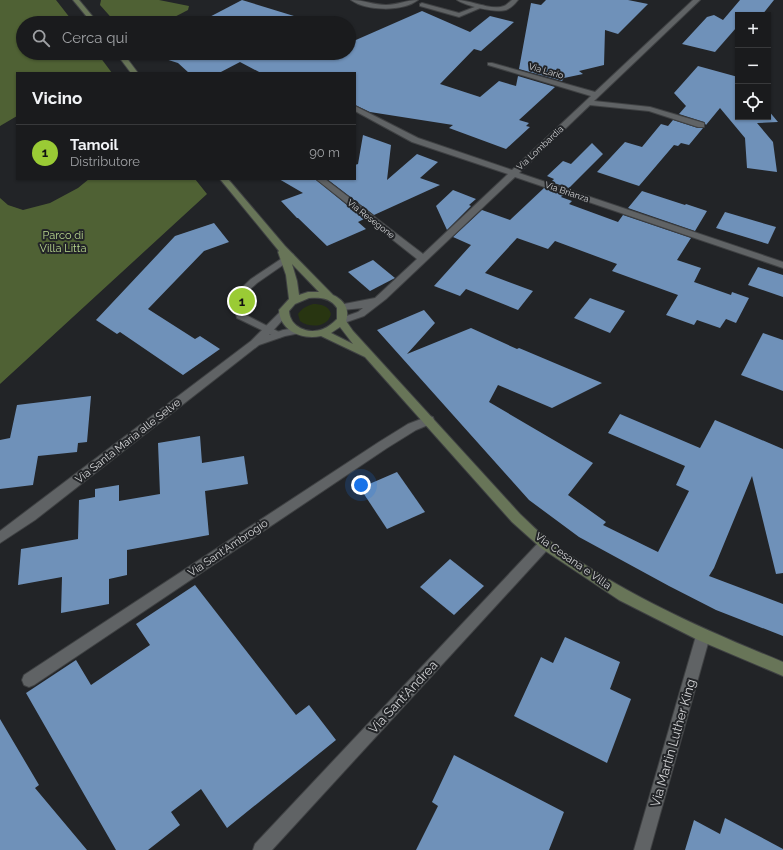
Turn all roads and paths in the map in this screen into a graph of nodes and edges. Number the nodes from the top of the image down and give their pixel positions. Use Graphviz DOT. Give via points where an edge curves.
graph roads {
  1 [pos="76,0"];
  2 [pos="354,0"];
  3 [pos="415,0"];
  4 [pos="460,0"];
  5 [pos="515,0"];
  6 [pos="697,0"];
  7 [pos="422,5"];
  8 [pos="482,6"];
  9 [pos="89,16"];
  10 [pos="125,60"];
  11 [pos="490,64"];
  12 [pos="134,72"];
  13 [pos="596,95"];
  14 [pos="588,103"];
  15 [pos="356,109"];
  16 [pos="702,125"];
  17 [pos="513,174"];
  18 [pos="225,180"];
  19 [pos="321,180"];
  20 [pos="288,257"];
  21 [pos="423,260"];
  22 [pos="783,265"];
  23 [pos="330,297"];
  24 [pos="383,297"];
  25 [pos="294,299"];
  26 [pos="342,307"];
  27 [pos="283,314"];
  28 [pos="341,321"];
  29 [pos="296,331"];
  30 [pos="273,333"];
  31 [pos="322,333"];
  32 [pos="375,359"];
  33 [pos="429,420"];
  34 [pos="0,538"];
  35 [pos="545,544"];
  36 [pos="703,636"];
  37 [pos="783,669"];
  38 [pos="29,680"];
  39 [pos="261,850"];
  40 [pos="642,850"];
  1 -- 9 [label="main road"];
  2 -- 3 [label="street" via="386,8 402,6"];
  4 -- 8 [label="street"];
  5 -- 8 [label="street" via="503,9"];
  6 -- 13 [label="street, Via Lombardia"];
  7 -- 8 [label="lane" via="459,15"];
  10 -- 12 [label="main road"];
  11 -- 13 [label="street, Via Lario"];
  13 -- 14 [label="street, Via Lombardia"];
  14 -- 16 [label="street" via="650,109"];
  14 -- 17 [label="street, Via Lombardia"];
  15 -- 17 [label="street, Via Brianza" via="415,140"];
  17 -- 21 [label="street, Via Lombardia"];
  17 -- 22 [label="street, Via Brianza"];
  18 -- 20 [label="main road"];
  19 -- 21 [label="street, Via Resegone"];
  20 -- 23 [label="main road"];
  20 -- 25 [label="main road"];
  20 -- 30 [label="lane" via="254,280 236,297 240,316"];
  21 -- 24 [label="street, Via Lombardia"];
  23 -- 25 [label="main road" via="308,295"];
  23 -- 26 [label="main road"];
  24 -- 26 [label="street, Via Lombardia" via="366,304"];
  24 -- 28 [label="street, Via Lombardia" via="361,314"];
  25 -- 27 [label="main road" via="286,306"];
  26 -- 28 [label="main road"];
  27 -- 29 [label="main road" via="284,321"];
  27 -- 30 [label="street, Via Santa Maria alle Selve"];
  28 -- 31 [label="main road"];
  28 -- 32 [label="main road, Via Cesana e Villa" via="349,333"];
  29 -- 30 [label="street, Via Santa Maria alle Selve"];
  29 -- 31 [label="main road"];
  30 -- 34 [label="street, Via Santa Maria alle Selve" via="256,343"];
  31 -- 32 [label="main road, Via Cesana e Villa"];
  32 -- 33 [label="main road, Via Cesana e Villa"];
  33 -- 35 [label="main road, Via Cesana e Villa" via="516,518"];
  33 -- 38 [label="street, Via Sant'Ambrogio" via="383,445"];
  35 -- 36 [label="main road, Via Cesana e Villa" via="624,596"];
  35 -- 39 [label="street, Via Sant'Andrea"];
  36 -- 37 [label="main road, Via Cesana e Villa"];
  36 -- 40 [label="street, Via Martin Luther King"];
}
